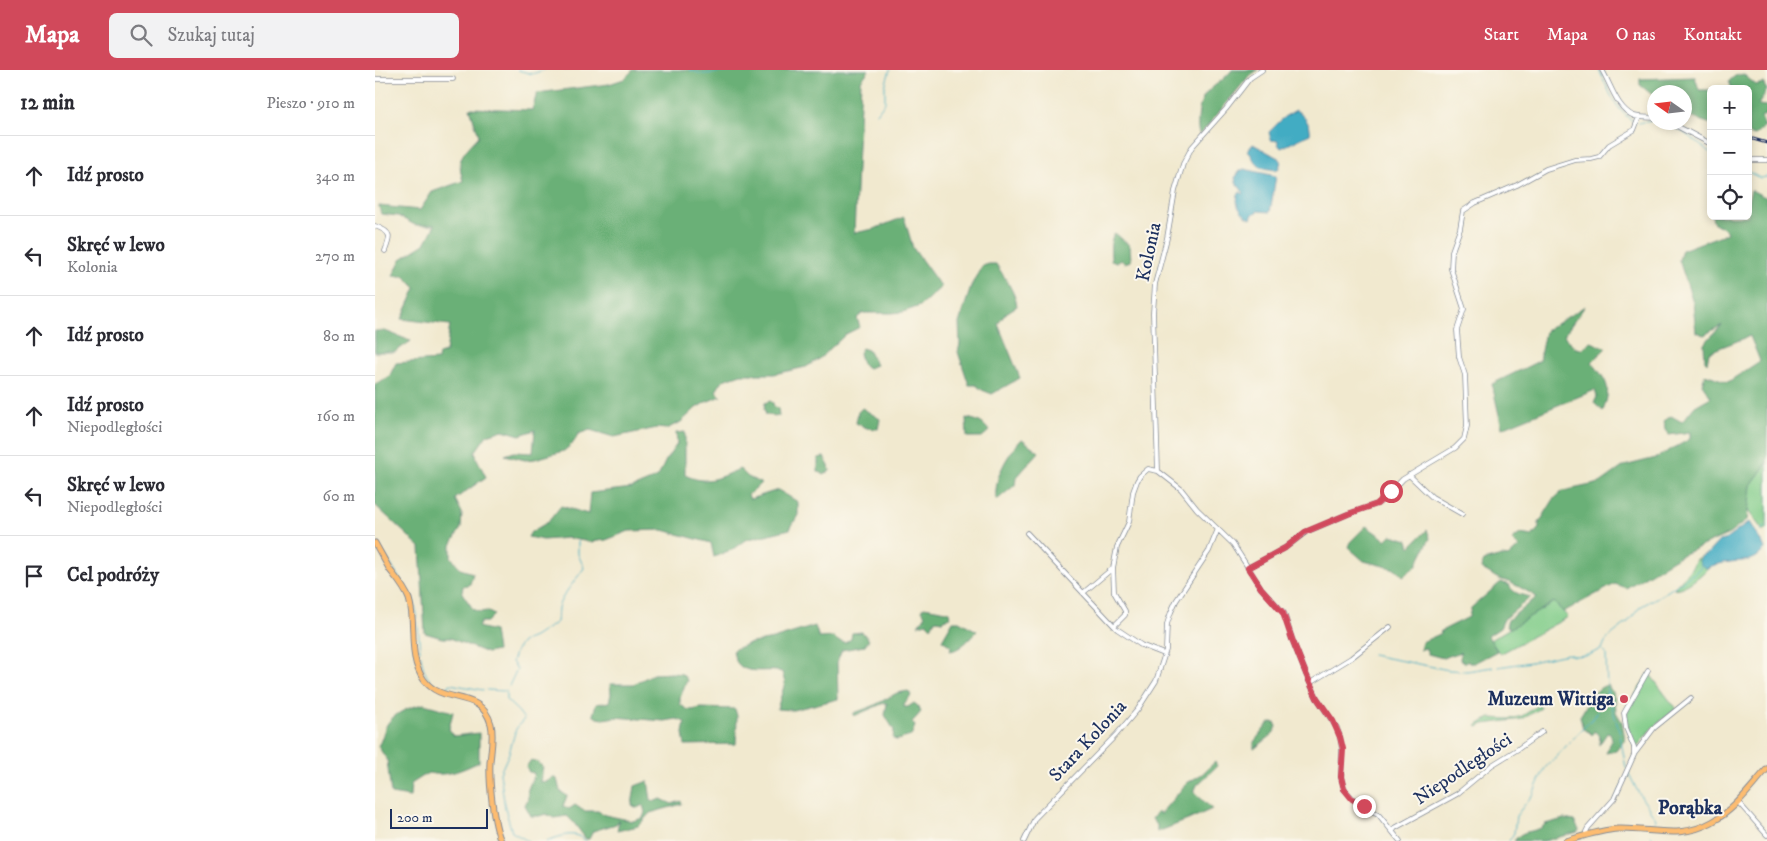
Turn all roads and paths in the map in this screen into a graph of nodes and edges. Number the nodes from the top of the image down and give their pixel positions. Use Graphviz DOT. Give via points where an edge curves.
graph roads {
  1 [pos="1262,70"];
  2 [pos="1602,70"];
  3 [pos="453,79"];
  4 [pos="375,80"];
  5 [pos="1639,117"];
  6 [pos="1647,118"];
  7 [pos="1684,130"];
  8 [pos="1707,142"];
  9 [pos="1752,160"];
  10 [pos="1767,160"];
  11 [pos="375,226"];
  12 [pos="385,251"];
  13 [pos="1158,471"];
  14 [pos="1409,475"];
  15 [pos="1463,514"];
  16 [pos="1218,529"];
  17 [pos="1027,533"];
  18 [pos="375,543"];
  19 [pos="1113,568"];
  20 [pos="1248,568"];
  21 [pos="1083,593"];
  22 [pos="1115,625"];
  23 [pos="1390,627"];
  24 [pos="1164,654"];
  25 [pos="1648,671"];
  26 [pos="1310,683"];
  27 [pos="1691,698"];
  28 [pos="1542,732"];
  29 [pos="1634,755"];
  30 [pos="1767,769"];
  31 [pos="1738,802"];
  32 [pos="1393,831"];
  33 [pos="1587,836"];
  34 [pos="1767,836"];
  35 [pos="501,841"];
  36 [pos="1024,841"];
  37 [pos="1400,841"];
  38 [pos="1566,841"];
  1 -- 13 [label="street, Kolonia" via="1250,78 1192,147 1175,191 1155,284 1153,313"];
  2 -- 5 [label="street" via="1623,107"];
  3 -- 4 [label="street"];
  5 -- 6 [label="street"];
  5 -- 14 [label="street" via="1634,130 1609,145 1599,157 1547,168 1463,211 1453,246 1451,270 1463,309 1457,330 1459,357 1465,375 1466,433 1455,448"];
  7 -- 8 [label="street"];
  9 -- 10 [label="street"];
  11 -- 12 [label="street" via="389,235"];
  13 -- 16 [label="street" via="1181,489"];
  13 -- 19 [label="street" via="1148,470 1137,481 1129,522 1117,547"];
  14 -- 15 [label="street" via="1432,497"];
  14 -- 20 [label="street" via="1377,504 1305,532 1285,548"];
  16 -- 20 [label="street" via="1233,544"];
  16 -- 24 [label="street, Stara Kolonia" via="1209,551 1171,612"];
  17 -- 21 [label="street"];
  18 -- 35 [label="main road" via="408,596 415,652 424,680 443,694 475,702 488,717 492,731 489,781"];
  19 -- 21 [label="street"];
  19 -- 22 [label="street" via="1114,592 1125,611"];
  20 -- 26 [label="street" via="1283,613"];
  21 -- 22 [label="street"];
  22 -- 24 [label="street" via="1141,644"];
  23 -- 26 [label="street" via="1351,658"];
  24 -- 36 [label="street, Stara Kolonia" via="1156,681 1138,708 1098,755 1042,810"];
  25 -- 29 [label="street" via="1624,713"];
  26 -- 32 [label="street" via="1340,737 1344,789 1357,803 1378,814"];
  27 -- 29 [label="street" via="1654,728"];
  28 -- 32 [label="street, Niepodległości" via="1492,765 1457,794"];
  29 -- 33 [label="street" via="1617,794 1588,828"];
  30 -- 31 [label="main road"];
  31 -- 33 [label="main road" via="1711,823 1687,831 1668,833 1618,829"];
  31 -- 34 [label="street"];
  32 -- 37 [label="street"];
  33 -- 38 [label="main road"];
}
